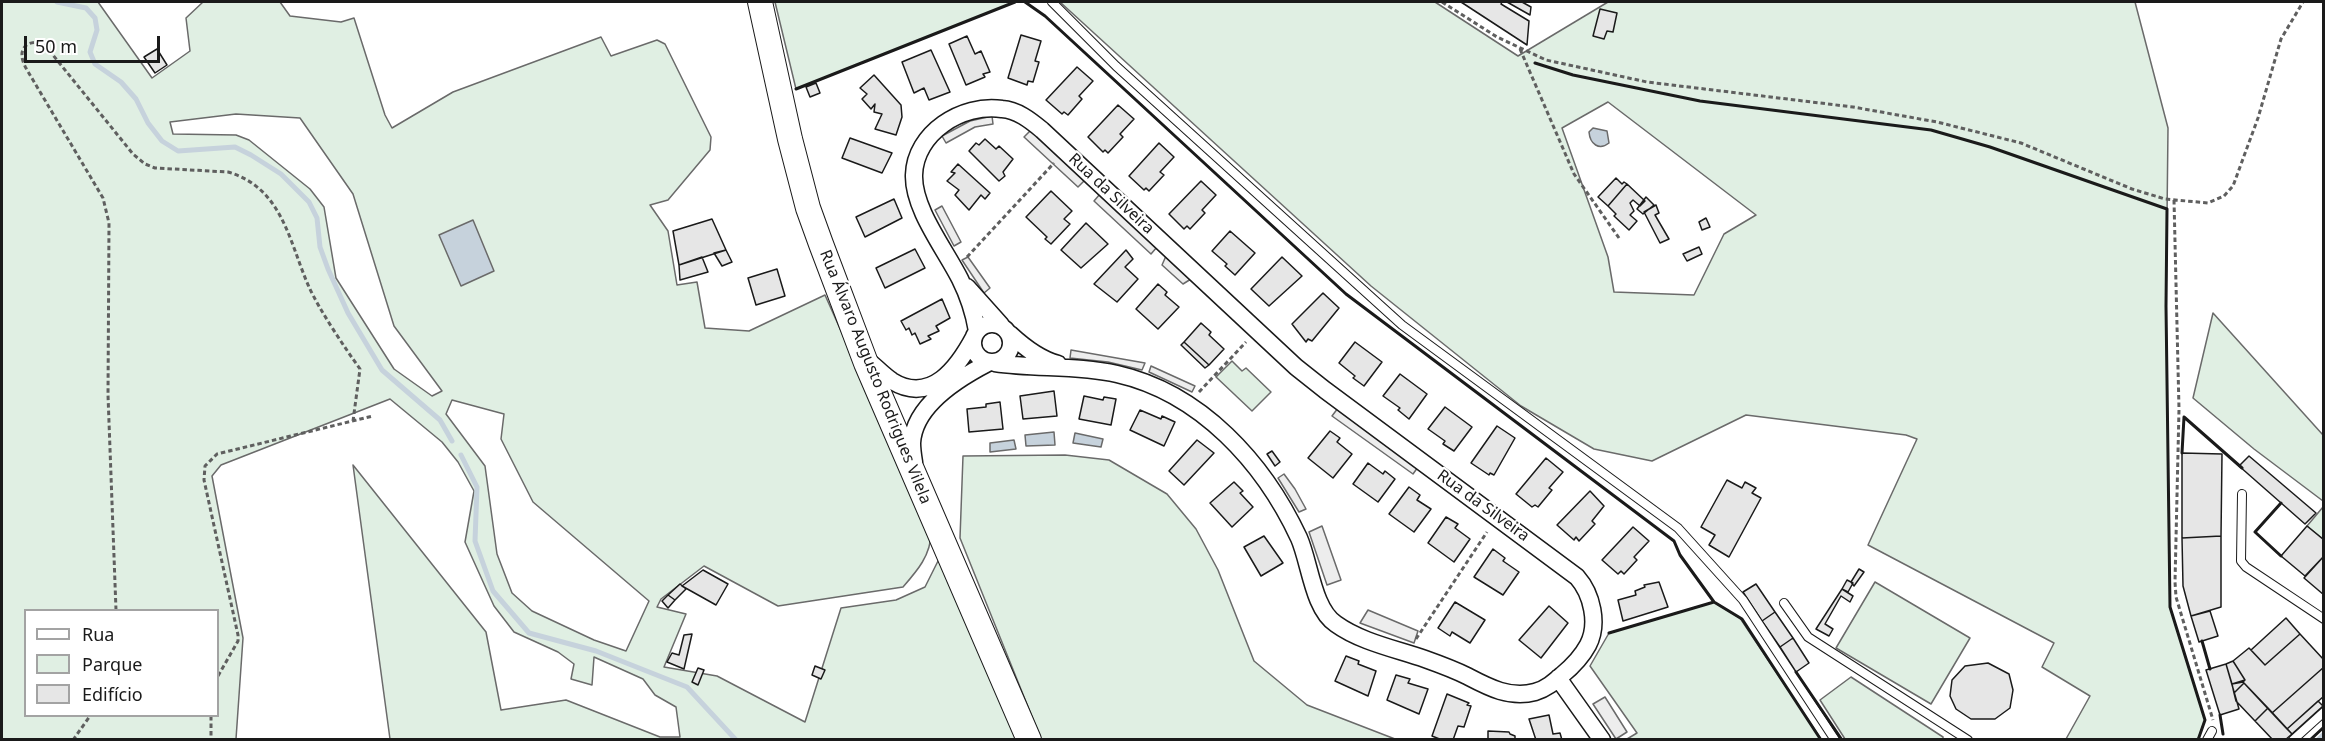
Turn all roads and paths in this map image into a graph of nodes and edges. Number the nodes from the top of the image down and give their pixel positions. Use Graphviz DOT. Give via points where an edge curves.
graph roads {
  1 [pos="760,2"];
  2 [pos="1052,2"];
  3 [pos="1442,2"];
  4 [pos="2303,2"];
  5 [pos="1520,48"];
  6 [pos="1065,151"];
  7 [pos="2174,200"];
  8 [pos="1618,238"];
  9 [pos="957,274"];
  10 [pos="1005,330"];
  11 [pos="1257,330"];
  12 [pos="975,334"];
  13 [pos="863,356"];
  14 [pos="992,363"];
  15 [pos="1070,368"];
  16 [pos="908,387"];
  17 [pos="1187,404"];
  18 [pos="928,408"];
  19 [pos="373,416"];
  20 [pos="890,416"];
  21 [pos="353,421"];
  22 [pos="916,478"];
  23 [pos="2242,494"];
  24 [pos="1497,517"];
  25 [pos="1784,603"];
  26 [pos="116,609"];
  27 [pos="2324,619"];
  28 [pos="1407,653"];
  29 [pos="219,674"];
  30 [pos="1558,678"];
  31 [pos="2324,712"];
  32 [pos="89,717"];
  33 [pos="211,717"];
  34 [pos="2212,731"];
  35 [pos="73,740"];
  36 [pos="211,740"];
  37 [pos="1029,740"];
  38 [pos="1602,740"];
  39 [pos="1835,740"];
  40 [pos="1968,740"];
  41 [pos="2207,740"];
  42 [pos="2293,740"];
  1 -- 13 [label="main road, Rua Álvaro Augusto Rodrigues Vilela" via="808,208"];
  2 -- 39 [label="lane" via="1116,66 1402,326 1678,528 1743,600"];
  3 -- 5 [label="path"];
  4 -- 7 [label="path" via="2281,39 2233,186 2208,203"];
  5 -- 7 [label="path" via="1546,60 1647,82 1853,107 2000,136 2132,189"];
  5 -- 8 [label="path" via="1574,174"];
  6 -- 9 [label="path"];
  6 -- 9 [label="street, Rua da Silveira" via="1029,120 1004,109 969,112 933,131 925,140 915,162 915,192"];
  6 -- 11 [label="street, Rua da Silveira"];
  7 -- 34 [label="path" via="2179,409 2176,597 2213,718"];
  9 -- 10 [label="street, Rua da Silveira"];
  9 -- 12 [label="street, Rua da Silveira" via="971,306"];
  10 -- 12 [label="street" via="989,324"];
  10 -- 14 [label="street" via="1012,346 1010,352"];
  10 -- 15 [label="street, Rua da Silveira" via="1025,348 1049,362"];
  11 -- 17 [label="path"];
  11 -- 24 [label="street, Rua da Silveira" via="1325,390"];
  12 -- 14 [label="street, Rua da Silveira" via="974,350 982,360"];
  12 -- 16 [label="street" via="954,369 937,383"];
  13 -- 16 [label="street" via="892,381"];
  13 -- 20 [label="main road, Rua Álvaro Augusto Rodrigues Vilela"];
  14 -- 15 [label="street, Rua da Silveira"];
  14 -- 18 [label="street" via="945,388"];
  15 -- 17 [label="street, Rua da Silveira" via="1140,381"];
  16 -- 20 [label="street" via="896,395"];
  17 -- 28 [label="street, Rua da Silveira" via="1220,429 1262,475 1303,547 1321,605 1331,620 1355,634"];
  18 -- 20 [label="street" via="909,425"];
  18 -- 22 [label="street" via="915,429 912,443"];
  19 -- 21 [label="path"];
  20 -- 22 [label="main road, Rua Álvaro Augusto Rodrigues Vilela"];
  21 -- 26 [label="path" via="360,369 310,290 270,197 228,172 155,168 145,164 44,44 31,42 22,50 22,58 103,198 109,223 108,395"];
  21 -- 29 [label="path" via="217,454 205,466 204,480 238,635"];
  22 -- 37 [label="main road, Rua Álvaro Augusto Rodrigues Vilela"];
  23 -- 27 [label="lane" via="2241,561"];
  24 -- 28 [label="path"];
  24 -- 30 [label="street, Rua da Silveira" via="1577,577 1590,598 1589,642 1579,660"];
  25 -- 40 [label="lane" via="1808,637"];
  28 -- 30 [label="street, Rua da Silveira" via="1496,691 1535,692"];
  30 -- 38 [label="street"];
  31 -- 42 [label="lane"];
  32 -- 35 [label="path"];
  33 -- 36 [label="path"];
  34 -- 41 [label="lane"];
}
